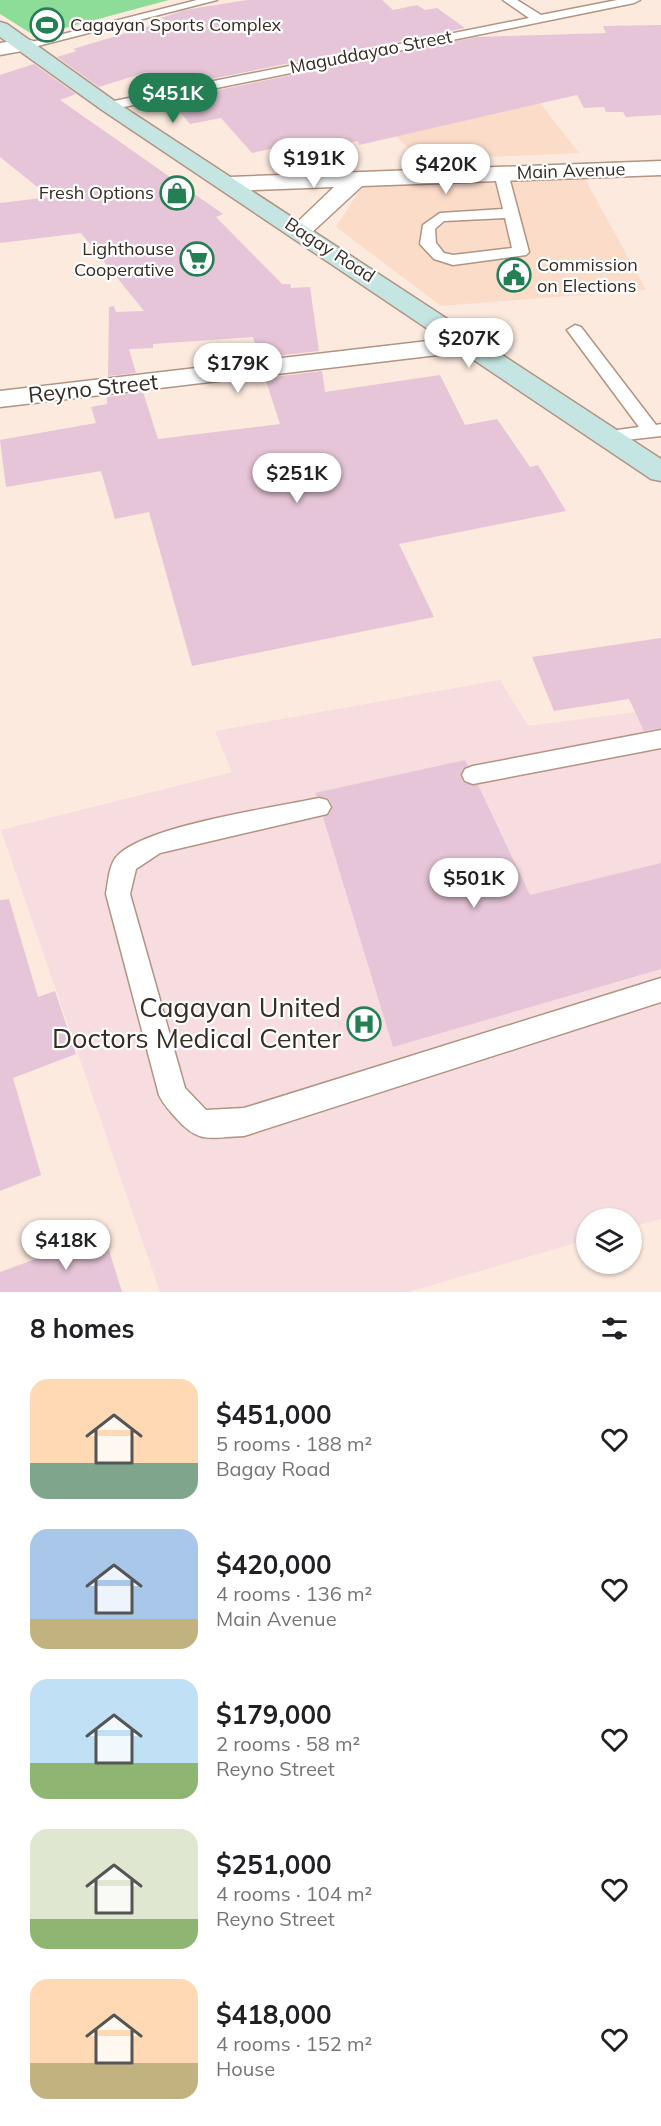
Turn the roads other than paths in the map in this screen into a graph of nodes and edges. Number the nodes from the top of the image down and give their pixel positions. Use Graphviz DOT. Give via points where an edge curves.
graph roads {
  1 [pos="211,0"];
  2 [pos="509,0"];
  3 [pos="634,0"];
  4 [pos="539,19"];
  5 [pos="0,28"];
  6 [pos="26,45"];
  7 [pos="0,49"];
  8 [pos="109,106"];
  9 [pos="661,168"];
  10 [pos="501,173"];
  11 [pos="356,179"];
  12 [pos="230,184"];
  13 [pos="511,213"];
  14 [pos="300,231"];
  15 [pos="575,330"];
  16 [pos="471,344"];
  17 [pos="0,399"];
  18 [pos="656,430"];
  19 [pos="609,436"];
  20 [pos="661,472"];
  21 [pos="661,739"];
  22 [pos="473,775"];
  23 [pos="319,807"];
  24 [pos="661,990"];
  1 -- 6 [label="lane"];
  2 -- 4 [label="lane"];
  3 -- 4 [label="lane, Maguddayao Street"];
  4 -- 8 [label="lane, Maguddayao Street"];
  5 -- 6 [label="main road, Bagay Road"];
  6 -- 7 [label="street"];
  6 -- 8 [label="main road, Bagay Road"];
  8 -- 12 [label="main road, Bagay Road"];
  9 -- 10 [label="street, Main Avenue"];
  10 -- 11 [label="street, Main Avenue"];
  10 -- 13 [label="lane"];
  11 -- 12 [label="street, Main Avenue"];
  11 -- 14 [label="street"];
  12 -- 14 [label="main road, Bagay Road"];
  13 -- 13 [label="lane" via="440,217 428,228 428,244 439,256 453,260 520,252"];
  14 -- 16 [label="main road, Bagay Road"];
  15 -- 18 [label="lane"];
  16 -- 17 [label="street, Reyno Street"];
  16 -- 19 [label="main road, Bagay Road"];
  18 -- 19 [label="lane"];
  19 -- 20 [label="main road, Bagay Road"];
  21 -- 22 [label="lane"];
  23 -- 24 [label="lane" via="153,844 125,863 118,894 173,1095 200,1124 244,1122"];
}
